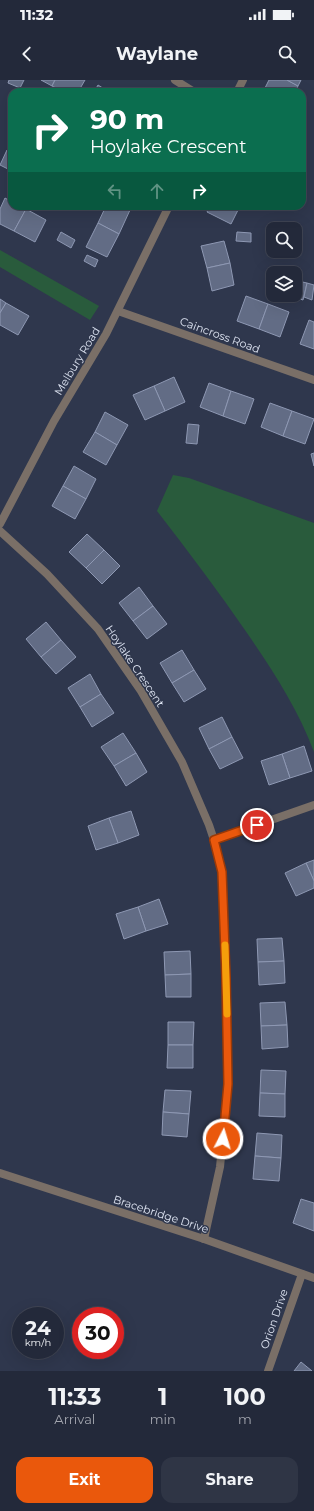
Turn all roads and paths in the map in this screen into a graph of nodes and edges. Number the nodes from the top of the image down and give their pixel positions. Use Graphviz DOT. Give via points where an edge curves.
graph roads {
  1 [pos="176,80"];
  2 [pos="188,88"];
  3 [pos="167,210"];
  4 [pos="118,311"];
  5 [pos="314,380"];
  6 [pos="0,524"];
  7 [pos="0,531"];
  8 [pos="314,805"];
  9 [pos="214,840"];
  10 [pos="0,1173"];
  11 [pos="204,1239"];
  12 [pos="302,1274"];
  13 [pos="314,1278"];
  14 [pos="268,1371"];
  1 -- 2 [label="street"];
  3 -- 4 [label="street, Melbury Road"];
  4 -- 5 [label="street, Caincross Road"];
  4 -- 6 [label="street, Melbury Road" via="54,421"];
  7 -- 9 [label="street, Hoylake Crescent" via="47,574 98,629 141,691 182,762"];
  8 -- 9 [label="street"];
  9 -- 11 [label="street, Hoylake Crescent" via="222,872 228,1084 220,1167"];
  10 -- 11 [label="street, Bracebridge Drive"];
  11 -- 12 [label="street, Bracebridge Drive"];
  12 -- 13 [label="street, Bracebridge Drive"];
  12 -- 14 [label="street, Orion Drive"];
}
